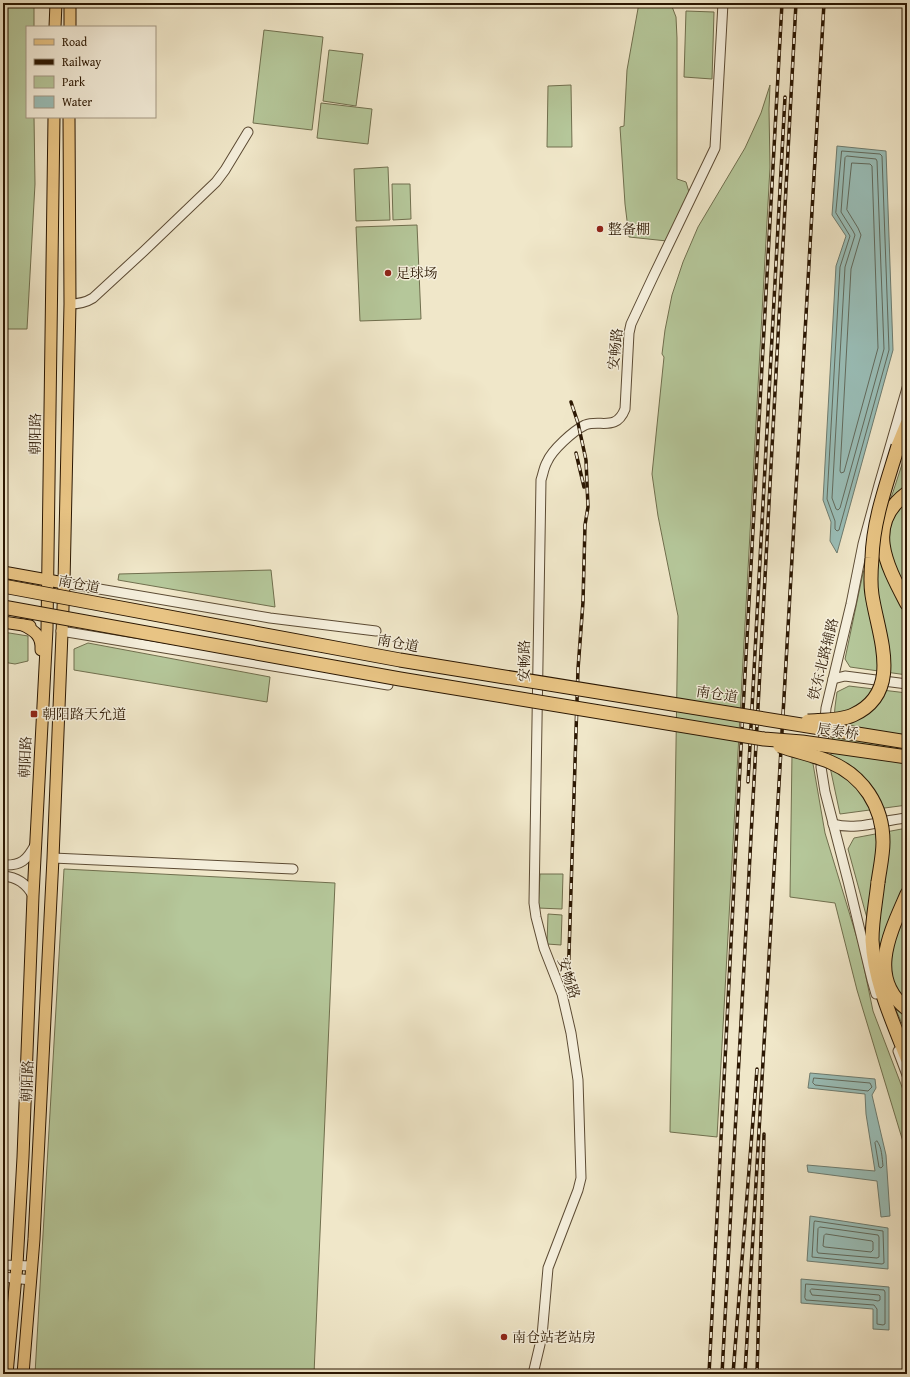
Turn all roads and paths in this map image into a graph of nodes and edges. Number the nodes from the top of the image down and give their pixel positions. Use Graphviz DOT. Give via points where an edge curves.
graph roads {
  1 [pos="56,3"];
  2 [pos="70,3"];
  3 [pos="723,3"];
  4 [pos="55,26"];
  5 [pos="70,26"];
  6 [pos="54,118"];
  7 [pos="70,118"];
  8 [pos="248,132"];
  9 [pos="53,204"];
  10 [pos="69,205"];
  11 [pos="70,304"];
  12 [pos="907,388"];
  13 [pos="907,424"];
  14 [pos="907,493"];
  15 [pos="3,572"];
  16 [pos="48,580"];
  17 [pos="64,583"];
  18 [pos="3,586"];
  19 [pos="907,604"];
  20 [pos="3,607"];
  21 [pos="3,622"];
  22 [pos="24,625"];
  23 [pos="47,629"];
  24 [pos="61,631"];
  25 [pos="376,631"];
  26 [pos="833,679"];
  27 [pos="907,684"];
  28 [pos="388,685"];
  29 [pos="42,710"];
  30 [pos="788,722"];
  31 [pos="764,739"];
  32 [pos="907,742"];
  33 [pos="907,758"];
  34 [pos="907,818"];
  35 [pos="833,824"];
  36 [pos="35,844"];
  37 [pos="53,858"];
  38 [pos="3,865"];
  39 [pos="293,869"];
  40 [pos="3,876"];
  41 [pos="907,894"];
  42 [pos="33,896"];
  43 [pos="907,1009"];
  44 [pos="907,1058"];
  45 [pos="907,1075"];
  46 [pos="3,1264"];
  47 [pos="17,1265"];
  48 [pos="32,1266"];
  49 [pos="3,1277"];
  50 [pos="16,1278"];
  51 [pos="31,1280"];
  52 [pos="7,1374"];
  53 [pos="23,1374"];
  54 [pos="533,1374"];
  1 -- 4 [label="main road"];
  2 -- 5 [label="main road"];
  3 -- 54 [label="street, 安畅路" via="715,148 631,324 625,410 614,422 585,425 564,439 547,460 541,480 534,904 544,948 562,994 571,1033 578,1080 581,1178 548,1268 542,1336"];
  6 -- 9 [label="main road, 朝阳路"];
  7 -- 10 [label="main road, 朝阳路"];
  8 -- 11 [label="street" via="225,170 202,197 92,298 86,302"];
  9 -- 10 [label="main road"];
  9 -- 16 [label="main road, 朝阳路"];
  10 -- 11 [label="main road, 朝阳路"];
  11 -- 17 [label="main road, 朝阳路"];
  12 -- 26 [label="street, 铁东北路辅路" via="869,522"];
  13 -- 30 [label="highway, bridge" via="885,487 873,540 872,593 885,666 881,688 869,704 853,715"];
  14 -- 19 [label="highway" via="888,512 882,535 888,563"];
  15 -- 16 [label="main road"];
  16 -- 17 [label="main road"];
  16 -- 23 [label="main road, 朝阳路"];
  17 -- 24 [label="main road, 朝阳路"];
  17 -- 25 [label="street" via="270,618"];
  18 -- 30 [label="highway, 南仓道, bridge" via="400,660"];
  20 -- 31 [label="highway, bridge" via="400,679"];
  21 -- 22 [label="main road"];
  22 -- 23 [label="main road"];
  22 -- 29 [label="main road" via="40,637"];
  23 -- 24 [label="main road"];
  23 -- 29 [label="main road, 朝阳路"];
  24 -- 28 [label="street"];
  24 -- 37 [label="main road, 朝阳路"];
  26 -- 27 [label="street" via="845,676"];
  26 -- 35 [label="street, 铁东北路辅路" via="826,708 821,767"];
  29 -- 36 [label="main road, 朝阳路"];
  30 -- 32 [label="highway, 辰泰桥, bridge"];
  31 -- 33 [label="highway, 辰泰桥, bridge" via="802,742"];
  31 -- 44 [label="highway, bridge" via="840,767 860,783 874,802 882,823 883,843 873,922 874,956 881,989"];
  34 -- 35 [label="street" via="855,827"];
  35 -- 45 [label="street, 铁东北路辅路" via="872,980"];
  36 -- 38 [label="street" via="21,863 14,866"];
  36 -- 42 [label="main road, 朝阳路"];
  37 -- 39 [label="street"];
  37 -- 48 [label="main road, 朝阳路"];
  40 -- 42 [label="street" via="11,876 23,882"];
  41 -- 43 [label="highway" via="897,914 885,959 889,986 897,1000"];
  42 -- 47 [label="main road, 朝阳路"];
  46 -- 47 [label="street"];
  47 -- 48 [label="street"];
  47 -- 50 [label="main road, 朝阳路"];
  48 -- 51 [label="main road, 朝阳路"];
  49 -- 50 [label="street"];
  50 -- 51 [label="street"];
  50 -- 52 [label="main road, 朝阳路"];
  51 -- 53 [label="main road, 朝阳路"];
}
